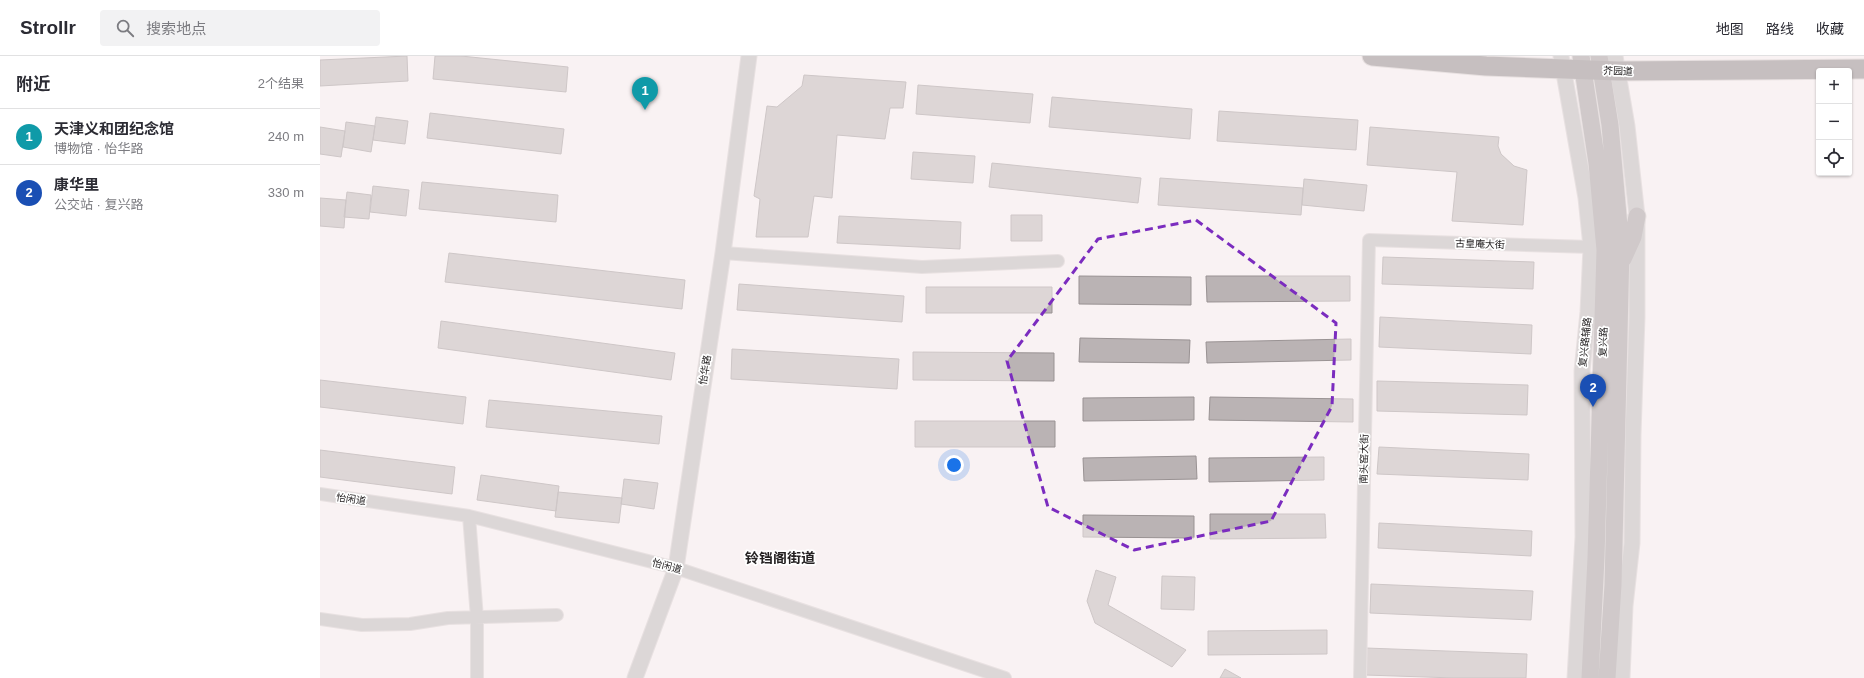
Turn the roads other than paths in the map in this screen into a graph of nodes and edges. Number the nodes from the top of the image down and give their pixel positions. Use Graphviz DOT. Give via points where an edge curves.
graph roads {
  1 [pos="749,56"];
  2 [pos="1372,56"];
  3 [pos="1562,63"];
  4 [pos="1582,63"];
  5 [pos="1608,63"];
  6 [pos="1864,69"];
  7 [pos="1637,216"];
  8 [pos="1369,240"];
  9 [pos="1591,247"];
  10 [pos="723,253"];
  11 [pos="1058,261"];
  12 [pos="1620,265"];
  13 [pos="320,494"];
  14 [pos="468,516"];
  15 [pos="676,568"];
  16 [pos="557,615"];
  17 [pos="478,618"];
  18 [pos="320,619"];
  19 [pos="477,678"];
  20 [pos="635,678"];
  21 [pos="1005,678"];
  22 [pos="1360,678"];
  23 [pos="1576,678"];
  24 [pos="1590,678"];
  25 [pos="1607,678"];
  26 [pos="1622,678"];
  1 -- 10 [label="street, 怡华路"];
  2 -- 3 [label="main road, 芥园道" via="1486,66"];
  3 -- 4 [label="main road, 芥园道"];
  3 -- 9 [label="street, 复兴路辅路" via="1586,198"];
  4 -- 5 [label="main road, 芥园道"];
  4 -- 24 [label="main road, 复兴路" via="1597,163 1605,250"];
  5 -- 6 [label="main road, 芥园道"];
  5 -- 7 [label="street" via="1627,126"];
  5 -- 12 [label="main road, 复兴路"];
  7 -- 12 [label="main road" via="1633,237"];
  7 -- 26 [label="street" via="1638,317 1632,543 1625,606"];
  8 -- 9 [label="street, 古皇庵大街"];
  8 -- 22 [label="street, 南头窑大街"];
  9 -- 23 [label="street, 复兴路辅路" via="1582,371 1583,537"];
  10 -- 11 [label="street" via="922,267"];
  10 -- 15 [label="street, 怡华路"];
  12 -- 25 [label="main road, 复兴路" via="1613,585"];
  13 -- 14 [label="street, 怡闲道"];
  14 -- 15 [label="street, 怡闲道"];
  14 -- 17 [label="street"];
  15 -- 20 [label="street, 怡华路"];
  15 -- 21 [label="street, 怡闲道"];
  16 -- 17 [label="street"];
  17 -- 18 [label="street" via="362,625"];
  17 -- 19 [label="street"];
}
